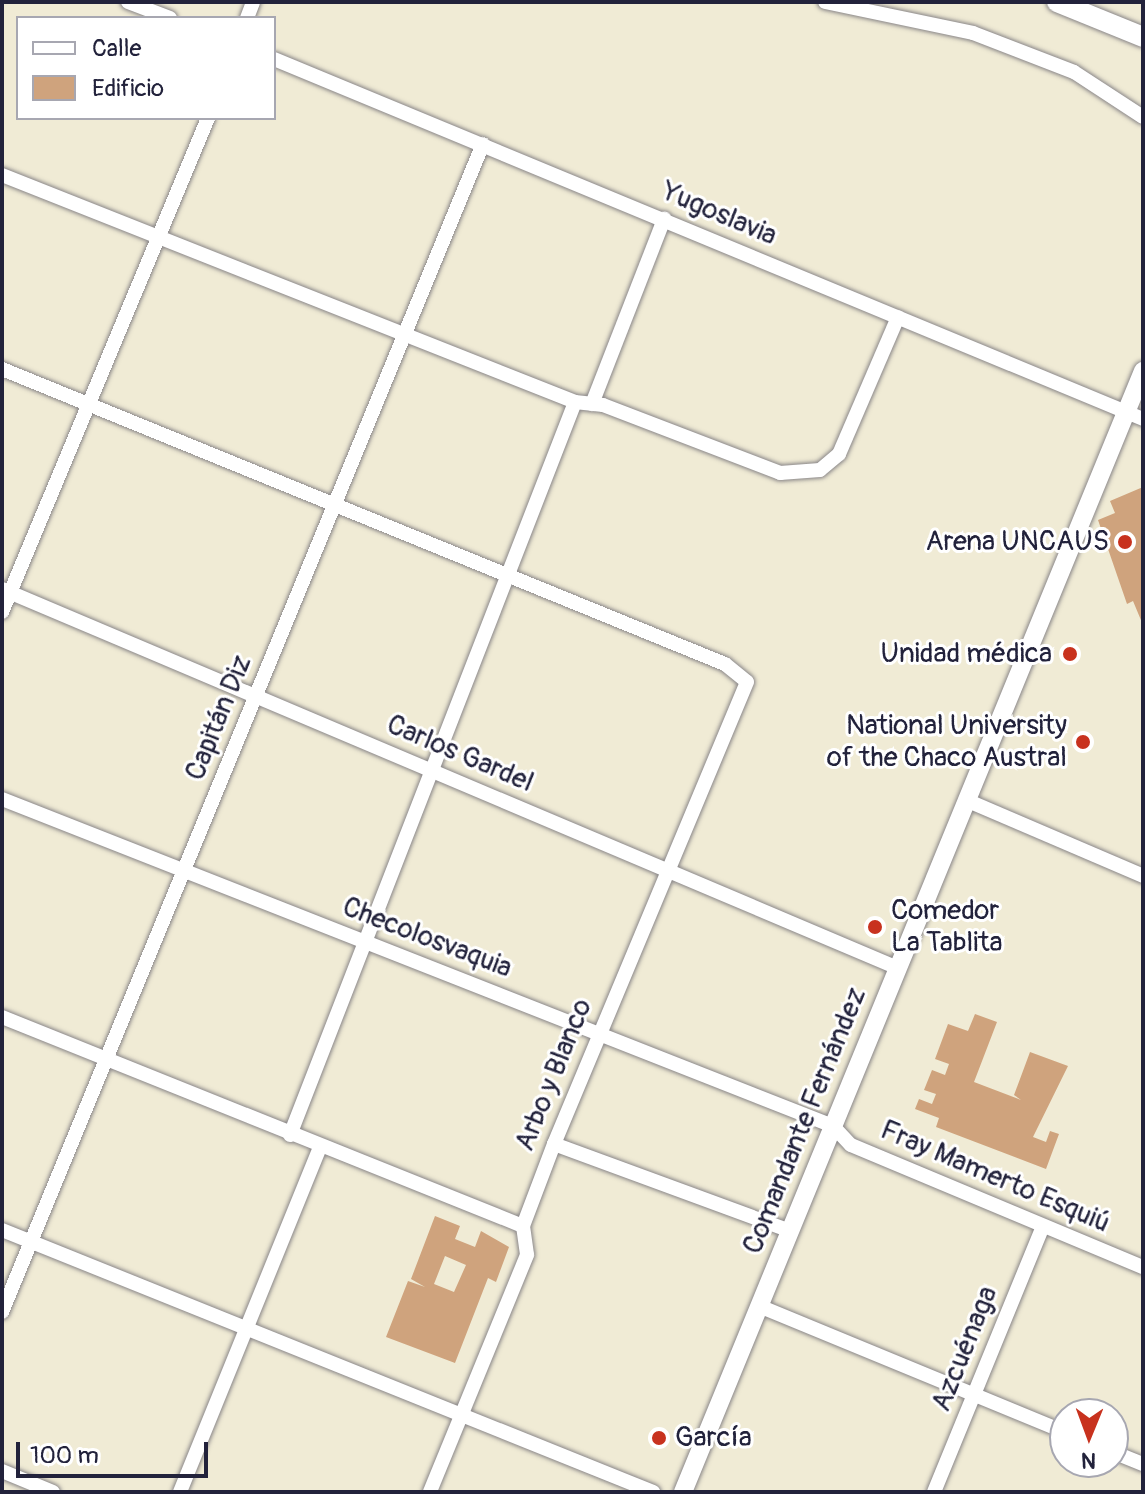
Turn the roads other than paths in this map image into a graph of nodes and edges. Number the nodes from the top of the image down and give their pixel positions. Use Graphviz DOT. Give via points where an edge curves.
graph roads {
  1 [pos="128,2"];
  2 [pos="825,2"];
  3 [pos="1057,2"];
  4 [pos="165,16"];
  5 [pos="1143,37"];
  6 [pos="276,60"];
  7 [pos="1143,117"];
  8 [pos="207,120"];
  9 [pos="483,144"];
  10 [pos="2,175"];
  11 [pos="664,219"];
  12 [pos="159,238"];
  13 [pos="898,317"];
  14 [pos="404,336"];
  15 [pos="2,369"];
  16 [pos="1143,371"];
  17 [pos="575,402"];
  18 [pos="91,404"];
  19 [pos="592,404"];
  20 [pos="1135,415"];
  21 [pos="333,507"];
  22 [pos="505,575"];
  23 [pos="6,591"];
  24 [pos="2,612"];
  25 [pos="256,696"];
  26 [pos="435,770"];
  27 [pos="2,799"];
  28 [pos="966,800"];
  29 [pos="664,870"];
  30 [pos="183,872"];
  31 [pos="1143,876"];
  32 [pos="368,944"];
  33 [pos="898,968"];
  34 [pos="2,1017"];
  35 [pos="600,1031"];
  36 [pos="107,1059"];
  37 [pos="833,1126"];
  38 [pos="290,1135"];
  39 [pos="554,1144"];
  40 [pos="320,1147"];
  41 [pos="523,1226"];
  42 [pos="1043,1226"];
  43 [pos="2,1230"];
  44 [pos="790,1231"];
  45 [pos="31,1242"];
  46 [pos="1143,1267"];
  47 [pos="759,1306"];
  48 [pos="2,1312"];
  49 [pos="246,1329"];
  50 [pos="974,1395"];
  51 [pos="461,1416"];
  52 [pos="1049,1425"];
  53 [pos="2,1471"];
  54 [pos="53,1492"];
  55 [pos="180,1492"];
  56 [pos="430,1492"];
  57 [pos="653,1492"];
  58 [pos="683,1492"];
  59 [pos="934,1492"];
  1 -- 4 [label="street"];
  2 -- 7 [label="street" via="973,33 1074,72"];
  3 -- 5 [label="highway"];
  6 -- 9 [label="street, Yugoslavia"];
  8 -- 12 [label="street"];
  9 -- 11 [label="street, Yugoslavia"];
  9 -- 14 [label="street, Capitán Diz"];
  10 -- 12 [label="street"];
  11 -- 13 [label="street, Yugoslavia"];
  11 -- 19 [label="street"];
  12 -- 14 [label="street"];
  12 -- 18 [label="street"];
  13 -- 19 [label="street" via="839,454 820,470 780,473 725,458"];
  13 -- 20 [label="street, Yugoslavia"];
  14 -- 17 [label="street"];
  14 -- 21 [label="street, Capitán Diz"];
  15 -- 18 [label="street"];
  16 -- 20 [label="main road, Comandante Fernández"];
  17 -- 19 [label="street"];
  17 -- 22 [label="street"];
  18 -- 21 [label="street"];
  18 -- 23 [label="street"];
  20 -- 28 [label="main road, Comandante Fernández"];
  21 -- 22 [label="street"];
  21 -- 25 [label="street, Capitán Diz"];
  22 -- 26 [label="street"];
  22 -- 29 [label="street, Arbo y Blanco" via="725,664 747,682"];
  23 -- 24 [label="street"];
  23 -- 25 [label="street, Carlos Gardel"];
  25 -- 26 [label="street, Carlos Gardel"];
  25 -- 30 [label="street, Capitán Diz"];
  26 -- 29 [label="street, Carlos Gardel"];
  26 -- 32 [label="street"];
  27 -- 30 [label="street, Checolosvaquia"];
  28 -- 31 [label="street"];
  28 -- 33 [label="main road, Comandante Fernández"];
  29 -- 33 [label="street, Carlos Gardel"];
  29 -- 35 [label="street, Arbo y Blanco"];
  30 -- 32 [label="street, Checolosvaquia"];
  30 -- 36 [label="street, Capitán Diz"];
  32 -- 35 [label="street, Checolosvaquia"];
  32 -- 38 [label="street"];
  33 -- 37 [label="main road, Comandante Fernández"];
  34 -- 36 [label="street"];
  35 -- 37 [label="street, Checolosvaquia"];
  35 -- 39 [label="street, Arbo y Blanco"];
  36 -- 38 [label="street"];
  36 -- 45 [label="street, Capitán Diz"];
  37 -- 42 [label="street, Fray Mamerto Esquiú" via="851,1145"];
  37 -- 44 [label="main road, Comandante Fernández"];
  38 -- 40 [label="street"];
  39 -- 41 [label="street, Arbo y Blanco"];
  39 -- 44 [label="street"];
  40 -- 41 [label="street"];
  40 -- 49 [label="street"];
  41 -- 51 [label="street, Arbo y Blanco" via="527,1255"];
  42 -- 46 [label="street, Fray Mamerto Esquiú"];
  42 -- 50 [label="street, Azcuénaga"];
  43 -- 45 [label="street"];
  44 -- 47 [label="main road, Comandante Fernández"];
  45 -- 48 [label="street, Capitán Diz"];
  45 -- 49 [label="street"];
  47 -- 50 [label="street"];
  47 -- 58 [label="main road, Comandante Fernández"];
  49 -- 51 [label="street"];
  49 -- 55 [label="street"];
  50 -- 52 [label="street"];
  50 -- 59 [label="street, Azcuénaga"];
  51 -- 56 [label="street, Arbo y Blanco"];
  51 -- 57 [label="street"];
  53 -- 54 [label="street"];
}
